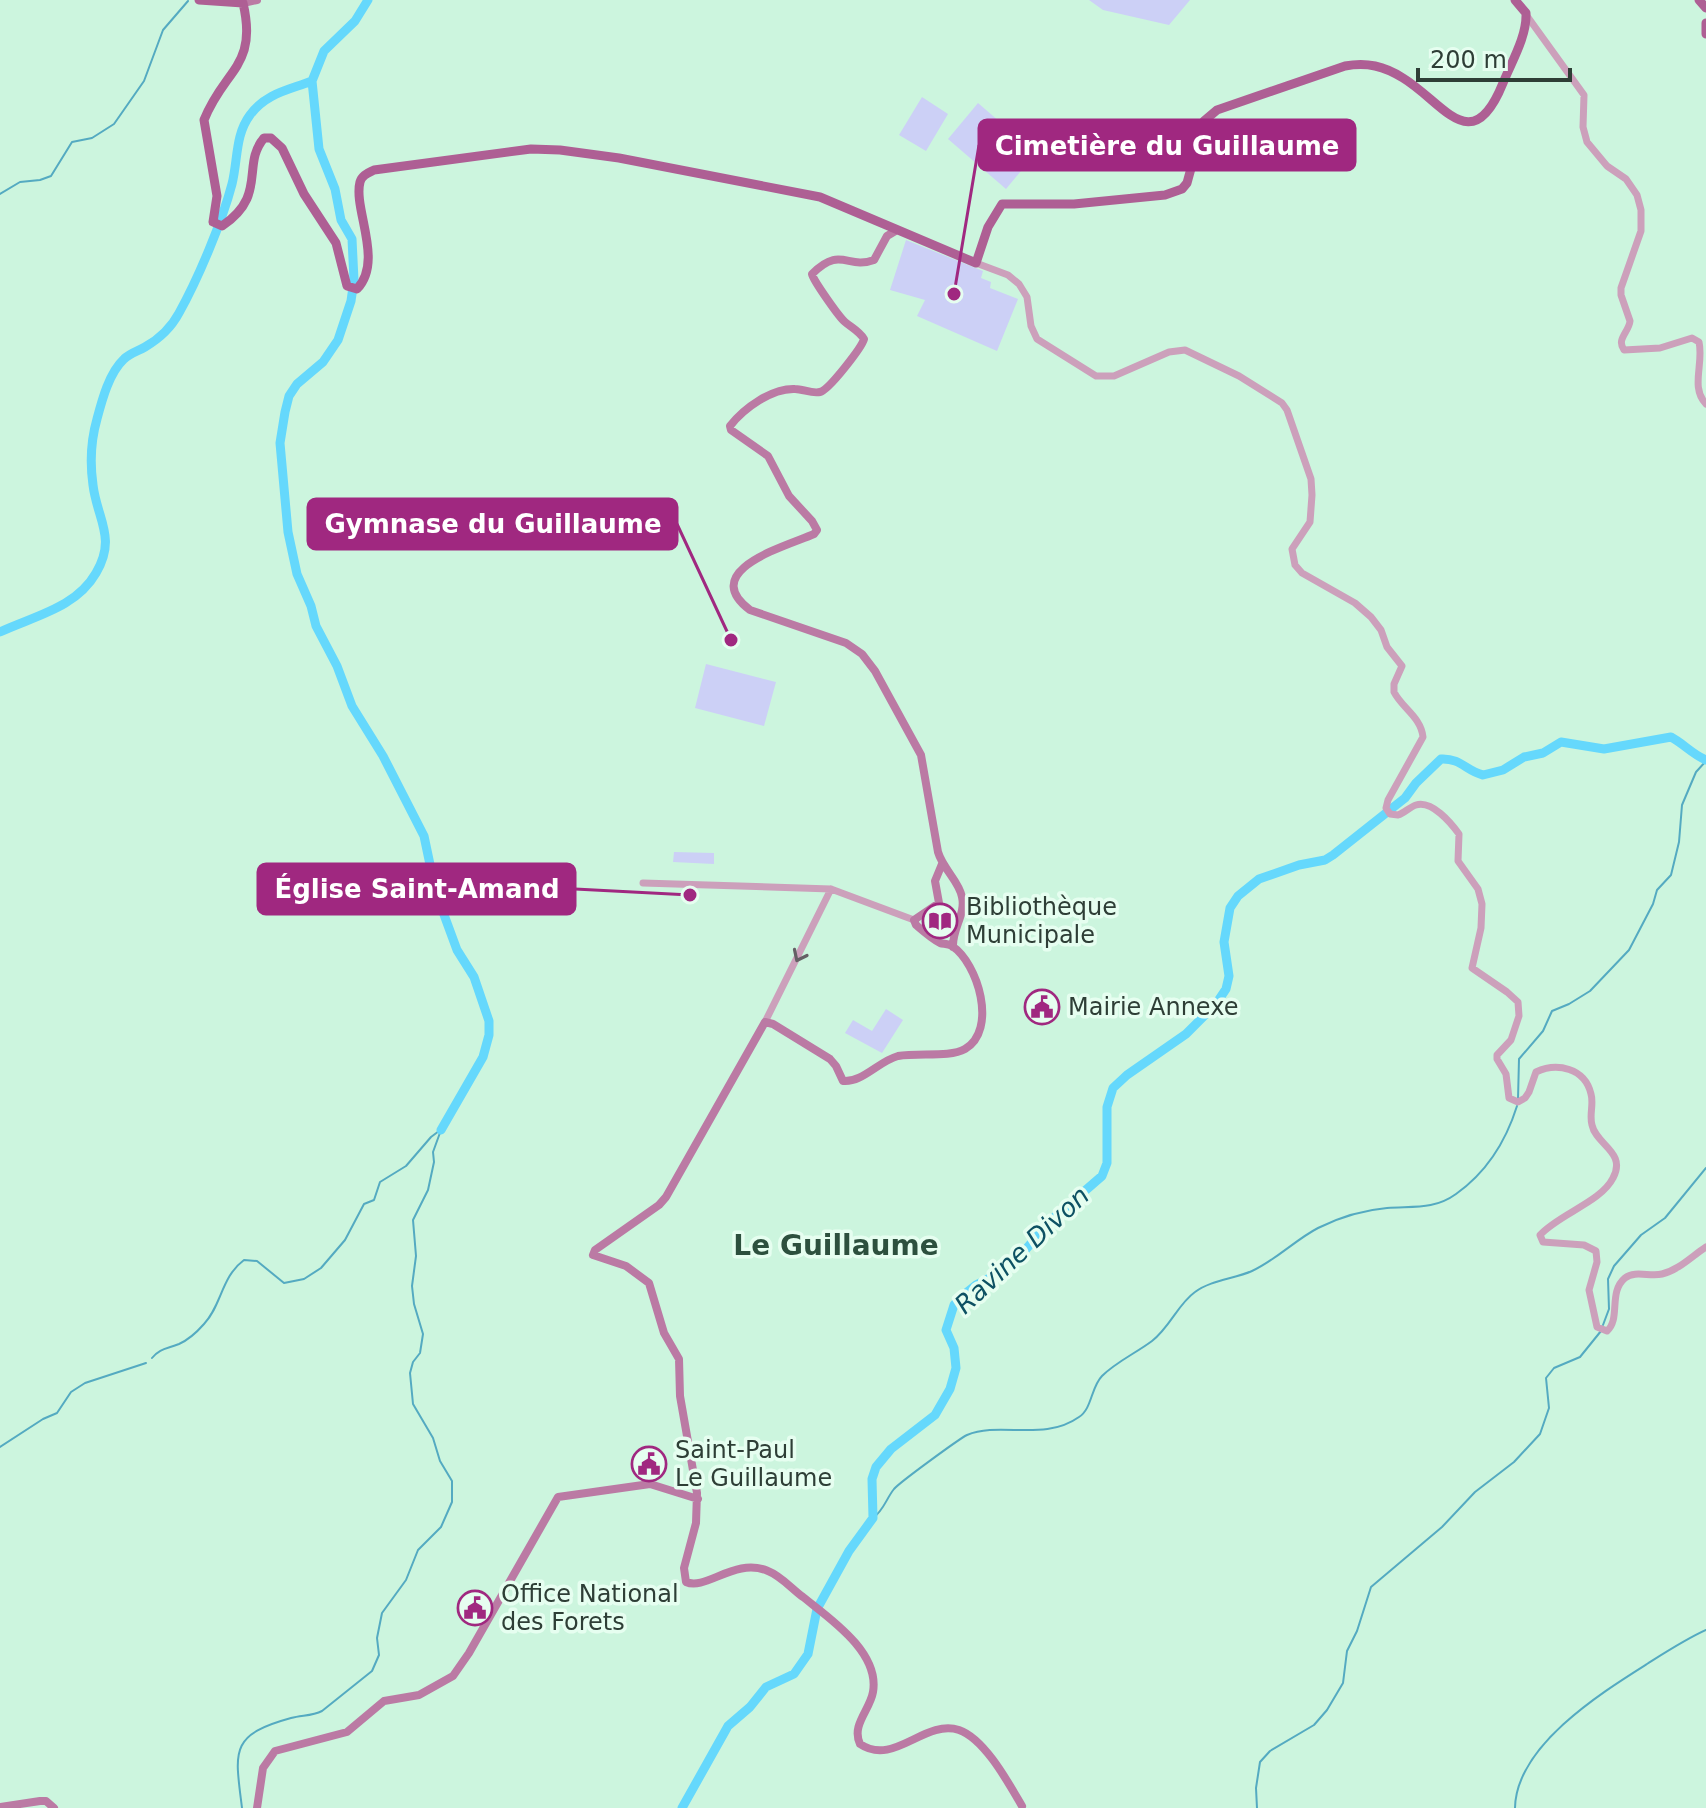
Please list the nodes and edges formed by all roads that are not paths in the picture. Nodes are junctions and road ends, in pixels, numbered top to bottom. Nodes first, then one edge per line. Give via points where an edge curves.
1 (199, 0) edge
2 (257, 0) edge
3 (1515, 0) edge
4 (1699, 0) edge
5 (243, 3) junction
6 (1706, 8) edge
7 (1527, 16) junction
8 (1706, 23) edge
9 (1706, 34) edge
10 (892, 236) junction
11 (976, 263) junction
12 (1706, 404) edge
13 (942, 864) junction
14 (643, 883) dead end
15 (831, 889) junction
16 (914, 920) junction
17 (953, 947) junction
18 (765, 1022) junction
19 (1706, 1247) edge
20 (698, 1499) junction
21 (0, 1807) edge
22 (1018, 1807) edge
23 (54, 1808) edge
24 (257, 1808) edge

1 - 5 main road
2 - 5 main road
3 - 7 main road
4 - 6 main road
5 - 10 main road via 248,43 204,120 217,196 212,220 222,226 237,213 249,196 259,145 271,138 282,148 336,243 347,286 361,285 366,265 362,177 374,170 531,149 619,158 820,197 884,224
7 - 11 main road via 1498,95 1483,117 1452,118 1385,68 1345,66 1209,115 1187,183 1179,191 1074,204 1002,204
7 - 12 street via 1584,95 1587,142 1637,195 1641,231 1621,288 1630,321 1621,346 1632,351 1692,338 1699,342 1698,392
8 - 9 main road
10 - 11 main road via 909,236
10 - 13 main road via 870,261 837,258 812,274 842,319 864,339 830,385 820,392 782,389 730,426 768,456 789,496 817,530 752,560 737,575 735,593 750,610 846,643 875,671 921,755
11 - 19 street via 1024,288 1037,339 1096,376 1114,376 1185,350 1263,389 1285,407 1312,495 1310,522 1294,544 1293,560 1302,573 1371,617 1402,666 1394,692 1412,712 1423,737 1386,808 1398,815 1415,805 1431,807 1459,834 1458,861 1478,889 1483,911 1472,968 1515,998 1519,1007 1511,1040 1497,1055 1509,1098 1525,1098 1543,1068 1571,1069 1590,1089 1593,1129 1616,1160 1609,1185 1554,1221 1540,1239 1596,1251 1589,1290 1597,1327 1607,1331 1625,1277 1671,1271
13 - 16 main road via 935,881 939,903
13 - 17 main road via 962,896
14 - 15 street
15 - 16 street
15 -> 18 street
16 - 17 main road via 938,942
17 - 18 main road via 971,967 983,1014 972,1043 956,1052 895,1057 856,1080 843,1081 830,1059
18 - 20 main road via 666,1197 593,1255 626,1266 651,1286 664,1333 679,1359
20 - 22 main road via 686,1582 694,1584 736,1568 770,1572 858,1644 873,1679 857,1729 860,1744 885,1751 935,1731 959,1730 994,1760
20 - 24 main road via 650,1484 558,1497 453,1676 419,1695 384,1701 347,1732 275,1751 263,1768
21 - 23 main road via 46,1801

